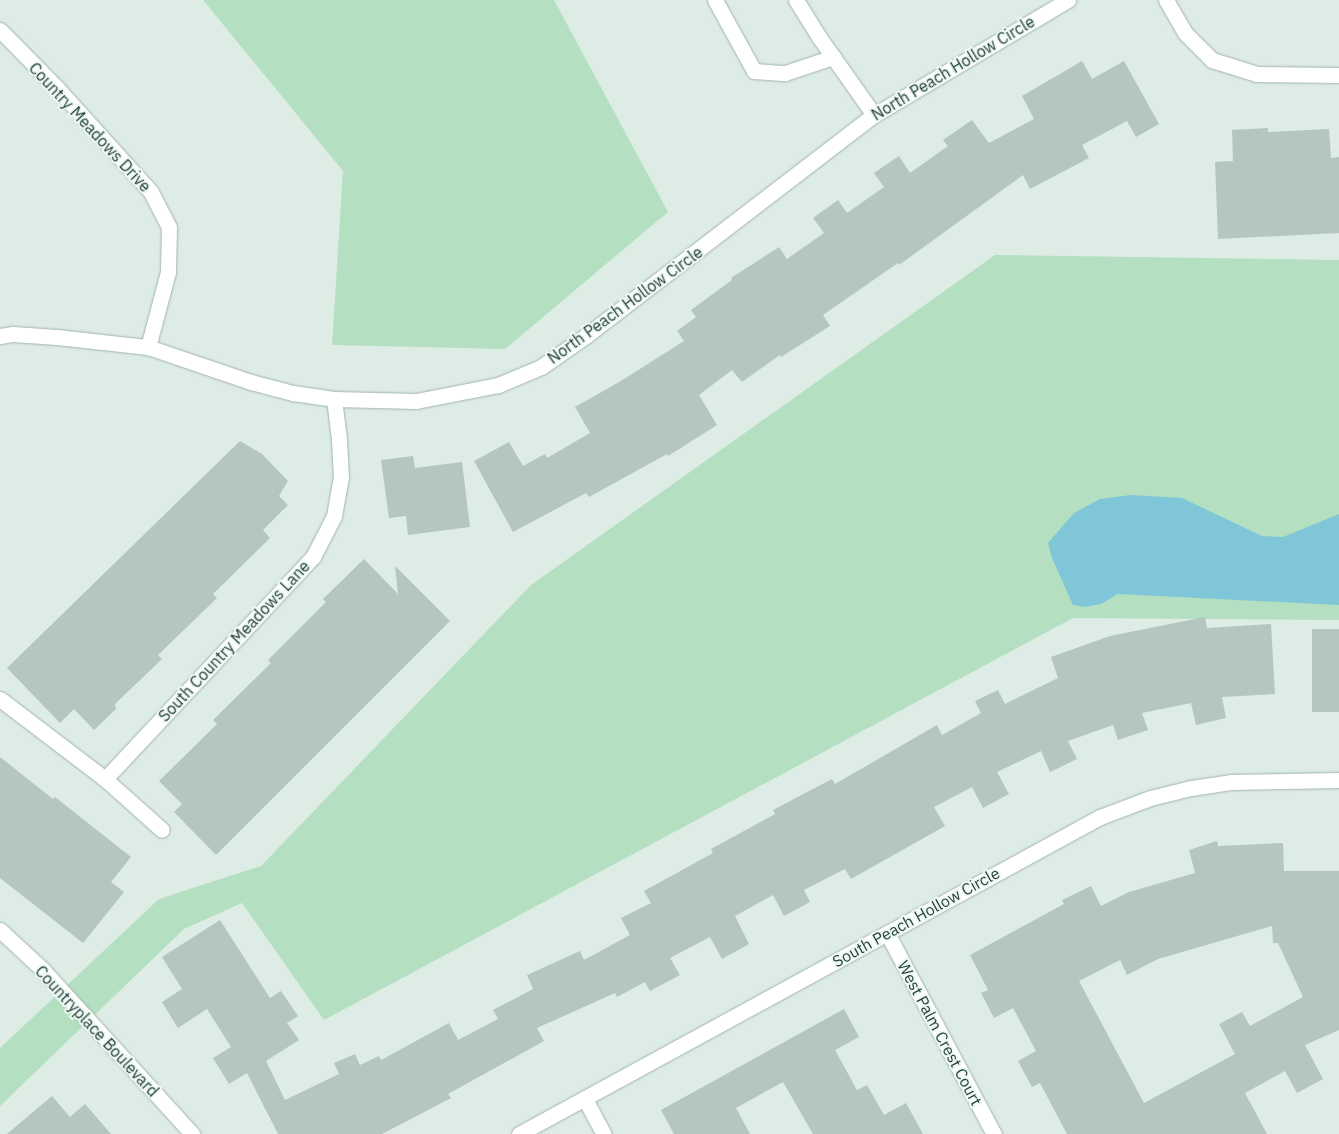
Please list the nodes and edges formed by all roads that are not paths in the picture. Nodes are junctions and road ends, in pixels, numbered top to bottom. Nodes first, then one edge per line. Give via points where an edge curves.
1 (715, 0) edge
2 (796, 0) edge
3 (1068, 0) edge
4 (1166, 0) edge
5 (0, 30) edge
6 (832, 57) junction
7 (1339, 75) edge
8 (874, 115) junction
9 (0, 336) edge
10 (148, 347) junction
11 (334, 399) junction
12 (0, 699) edge
13 (105, 779) junction
14 (1339, 780) edge
15 (162, 830) dead end
16 (0, 930) edge
17 (887, 932) junction
18 (585, 1099) junction
19 (192, 1134) edge
20 (519, 1134) edge
21 (604, 1134) edge
22 (994, 1134) edge

1 - 6 street via 754,71 785,73
2 - 6 street
3 - 8 street, North Peach Hollow Circle
4 - 7 street via 1186,34 1212,60 1257,74
5 - 10 street, Country Meadows Drive via 151,192 169,227 168,272
6 - 8 street
8 - 11 street, North Peach Hollow Circle via 541,367 498,385 416,402
9 - 10 street, North Peach Hollow Circle via 57,337
10 - 11 street, North Peach Hollow Circle via 250,382
11 - 13 street, South Country Meadows Lane via 341,478 334,516 313,557
12 - 13 street
13 - 15 street
14 - 17 street, South Peach Hollow Circle via 1231,782 1150,798 1100,817
16 - 19 street, Countryplace Boulevard via 43,970
17 - 18 street, South Peach Hollow Circle
17 - 22 street, West Palm Crest Court
18 - 20 street, South Peach Hollow Circle
18 - 21 street

